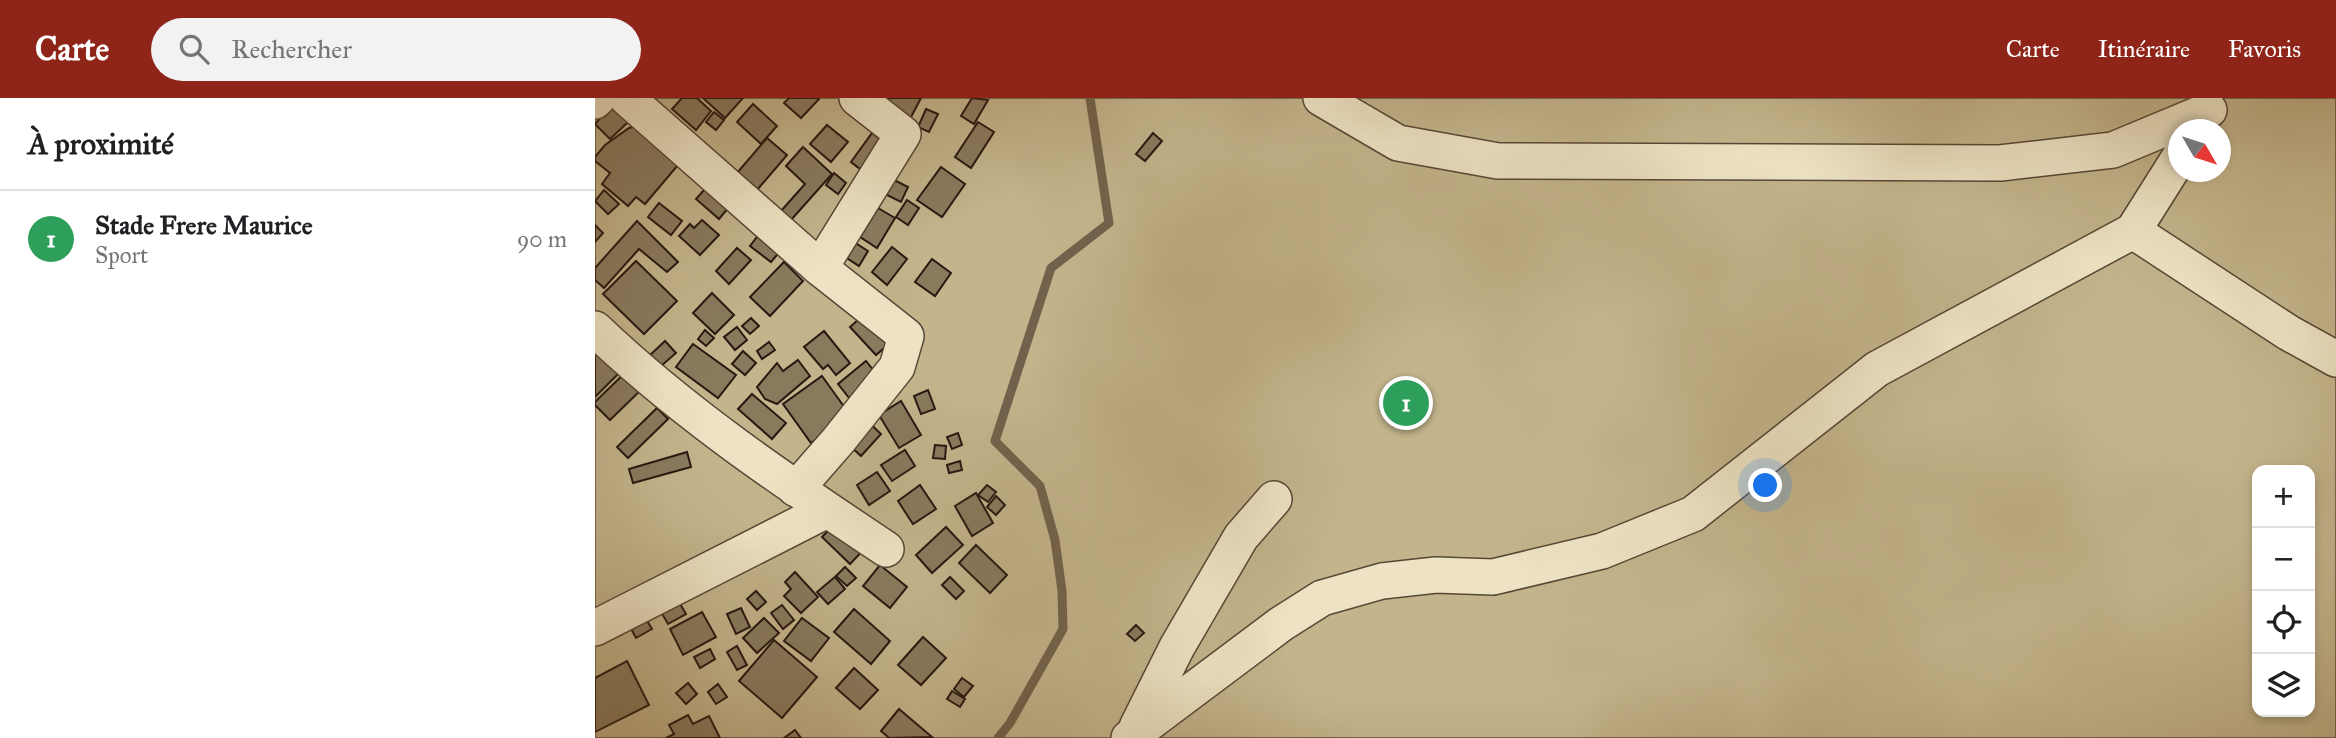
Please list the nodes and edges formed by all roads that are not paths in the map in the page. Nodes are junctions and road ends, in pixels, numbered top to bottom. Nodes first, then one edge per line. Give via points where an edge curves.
1 (627, 98) edge
2 (857, 98) edge
3 (1321, 98) edge
4 (2212, 112) edge
5 (2168, 175) edge
6 (2133, 231) junction
7 (820, 268) junction
8 (595, 329) edge
9 (2336, 359) edge
10 (796, 489) junction
11 (1274, 499) dead end
12 (827, 510) junction
13 (886, 549) dead end
14 (595, 628) edge
15 (1131, 737) edge

1 - 7 street
2 - 7 street via 903,134
3 - 4 street via 1398,143 1498,161 2000,163 2113,150
5 - 6 street
6 - 9 street
6 - 15 street via 1877,369 1693,514 1602,551 1493,577 1436,575 1382,581 1322,598
7 - 10 street via 906,335 897,367
8 - 10 street via 719,435
10 - 12 street
11 - 15 street via 1241,537
12 - 13 street
12 - 14 street

